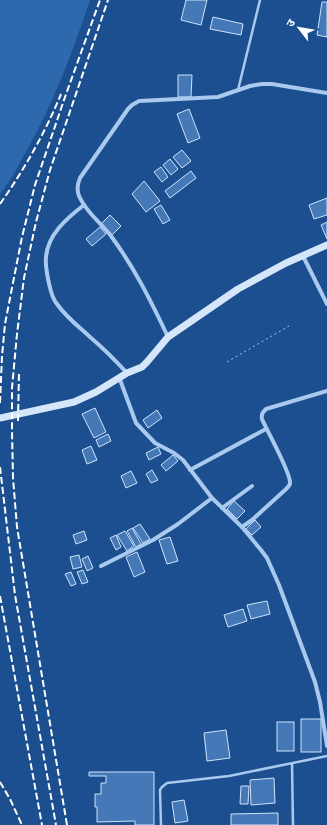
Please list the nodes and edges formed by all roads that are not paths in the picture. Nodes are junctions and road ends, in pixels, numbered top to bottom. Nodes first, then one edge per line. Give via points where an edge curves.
1 (260, 0) edge
2 (238, 90) junction
3 (327, 93) edge
4 (84, 205) junction
5 (327, 245) edge
6 (302, 256) junction
7 (327, 304) edge
8 (168, 337) junction
9 (127, 373) junction
10 (119, 377) junction
11 (327, 392) edge
12 (0, 418) edge
13 (266, 429) junction
14 (190, 470) junction
15 (252, 486) dead end
16 (212, 498) junction
17 (222, 508) junction
18 (242, 526) junction
19 (101, 566) dead end
20 (327, 746) edge
21 (327, 756) edge
22 (292, 764) junction
23 (161, 825) edge
24 (293, 825) edge

1 - 2 lane
2 - 3 street via 272,84
2 - 4 street via 218,97 139,101 132,105 77,184 79,198
4 - 8 street via 128,260
4 - 9 street via 63,222 48,246 46,267 51,291 57,304 75,324
5 - 6 street
6 - 7 street
6 - 8 street via 238,289
8 - 9 street via 142,367
9 - 10 street
10 - 12 street via 74,402
10 - 14 street via 136,423 155,443 179,456
11 - 13 street via 266,409 261,416
13 - 14 street
13 - 18 street via 290,478 290,486
14 - 16 street
15 - 17 street
16 - 17 street
16 - 19 street via 153,540
17 - 18 street
18 - 20 street via 267,558 279,585 316,682
21 - 22 lane
22 - 23 lane via 229,776 164,784 160,790
22 - 24 lane

